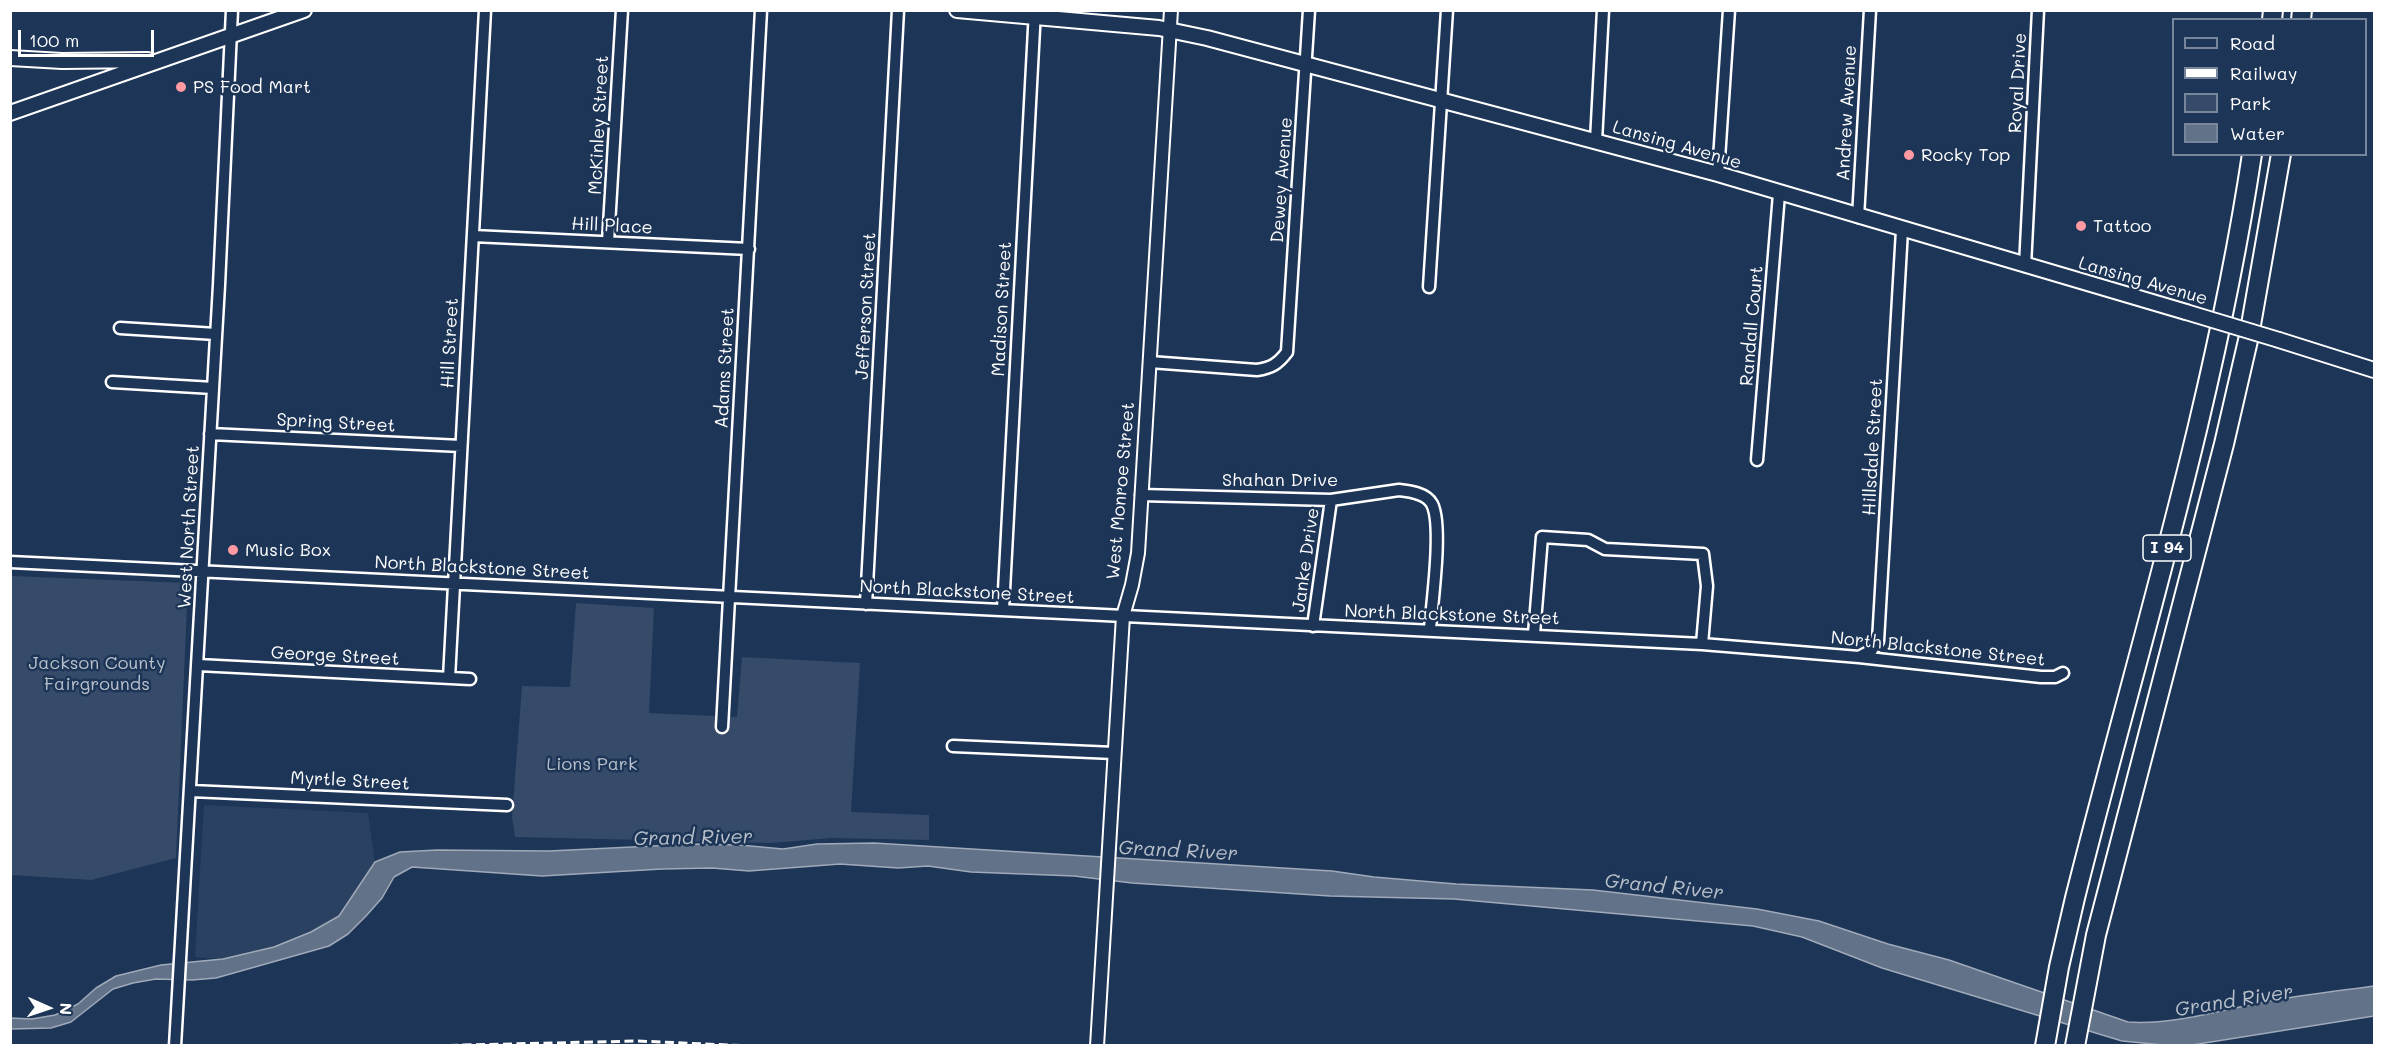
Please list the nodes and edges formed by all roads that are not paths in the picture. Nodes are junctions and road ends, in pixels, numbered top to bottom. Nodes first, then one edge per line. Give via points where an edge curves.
1 (232, 10) edge
2 (304, 10) edge
3 (485, 10) edge
4 (622, 10) edge
5 (761, 10) edge
6 (898, 10) edge
7 (957, 10) edge
8 (1171, 10) edge
9 (1309, 10) edge
10 (1447, 10) edge
11 (1603, 10) edge
12 (1729, 10) edge
13 (1870, 10) edge
14 (2038, 10) edge
15 (1035, 14) edge
16 (1170, 32) junction
17 (230, 36) junction
18 (10, 58) edge
19 (160, 59) junction
20 (1306, 64) junction
21 (1442, 102) junction
22 (10, 112) edge
23 (1596, 141) junction
24 (2252, 156) edge
25 (2281, 156) edge
26 (1718, 174) junction
27 (1779, 194) junction
28 (1858, 217) junction
29 (1902, 230) junction
30 (473, 236) junction
31 (608, 242) junction
32 (749, 249) junction
33 (2025, 266) junction
34 (1429, 287) dead end
35 (120, 328) dead end
36 (216, 334) junction
37 (1150, 363) junction
38 (2374, 370) edge
39 (112, 382) dead end
40 (213, 388) junction
41 (210, 434) junction
42 (461, 446) junction
43 (1758, 460) dead end
44 (1141, 495) junction
45 (1331, 500) junction
46 (10, 562) edge
47 (203, 571) junction
48 (454, 582) junction
49 (729, 596) junction
50 (866, 604) junction
51 (1003, 609) junction
52 (1123, 616) junction
53 (1313, 626) junction
54 (1430, 629) junction
55 (1534, 634) junction
56 (1702, 644) junction
57 (1859, 657) junction
58 (198, 665) junction
59 (2063, 672) dead end
60 (449, 678) junction
61 (470, 679) dead end
62 (722, 727) dead end
63 (953, 746) dead end
64 (1114, 753) junction
65 (191, 791) junction
66 (507, 805) dead end
67 (175, 1046) edge
68 (1097, 1046) edge
69 (2045, 1046) edge
70 (2075, 1046) edge

1 - 17 street, West North Street
2 - 17 main road
3 - 30 street, Hill Street
4 - 31 street, McKinley Street
5 - 32 street, Adams Street
6 - 50 street, Jefferson Street
7 - 15 main road, Lansing Avenue
8 - 16 street, West Monroe Street
9 - 20 street, Dewey Avenue
10 - 21 street
11 - 23 street
12 - 26 street
13 - 28 street, Andrew Avenue
14 - 33 street, Royal Drive
15 - 16 main road, Lansing Avenue
15 - 51 street, Madison Street
16 - 20 main road, Lansing Avenue
16 - 37 street, West Monroe Street
17 - 19 main road
17 - 36 street, West North Street
18 - 19 main road
19 - 22 main road
20 - 21 main road, Lansing Avenue
20 - 37 street, Dewey Avenue via 1287,352 1278,363 1257,370
21 - 23 main road, Lansing Avenue
21 - 34 street
23 - 26 main road, Lansing Avenue
24 - 69 highway, I 94 via 2231,281 2202,411 2066,937
25 - 70 highway, I 94 via 2258,292 2224,444 2096,935
26 - 27 main road, Lansing Avenue
27 - 28 main road, Lansing Avenue
27 - 43 street, Randall Court
28 - 29 main road, Lansing Avenue
29 - 33 main road, Lansing Avenue
29 - 57 street, Hillsdale Street via 1878,641 1872,650
30 - 31 street, Hill Place
30 - 42 street, Hill Street
31 - 32 street, Hill Place
32 - 49 street, Adams Street
33 - 38 main road, Lansing Avenue, bridge
35 - 36 street
36 - 40 street, West North Street
37 - 44 street, West Monroe Street
39 - 40 street
40 - 41 street, West North Street
41 - 42 street, Spring Street
41 - 47 street, West North Street
42 - 48 street, Hill Street
44 - 45 street, Shahan Drive
44 - 52 street, West Monroe Street via 1138,553
45 - 53 street, Janke Drive
45 - 54 street, Shahan Drive via 1399,490 1417,494 1432,504 1437,530
46 - 47 street, North Blackstone Street
47 - 48 street, North Blackstone Street
47 - 58 street, West North Street
48 - 49 street, North Blackstone Street
48 - 60 street, Hill Street
49 - 50 street, North Blackstone Street
49 - 62 street, Adams Street
50 - 51 street, North Blackstone Street
51 - 52 street, North Blackstone Street
52 - 53 street, North Blackstone Street
52 - 64 street, West Monroe Street
53 - 54 street, North Blackstone Street
54 - 55 street, North Blackstone Street
55 - 56 street, North Blackstone Street
55 - 56 street via 1542,537 1588,540 1605,549 1703,554 1707,586
56 - 57 street, North Blackstone Street
57 - 59 street, North Blackstone Street via 2041,677 2055,677
58 - 60 street, George Street
58 - 65 street, West North Street
60 - 61 street, George Street
63 - 64 street
64 - 68 street, West Monroe Street
65 - 66 street, Myrtle Street
65 - 67 street, West North Street

